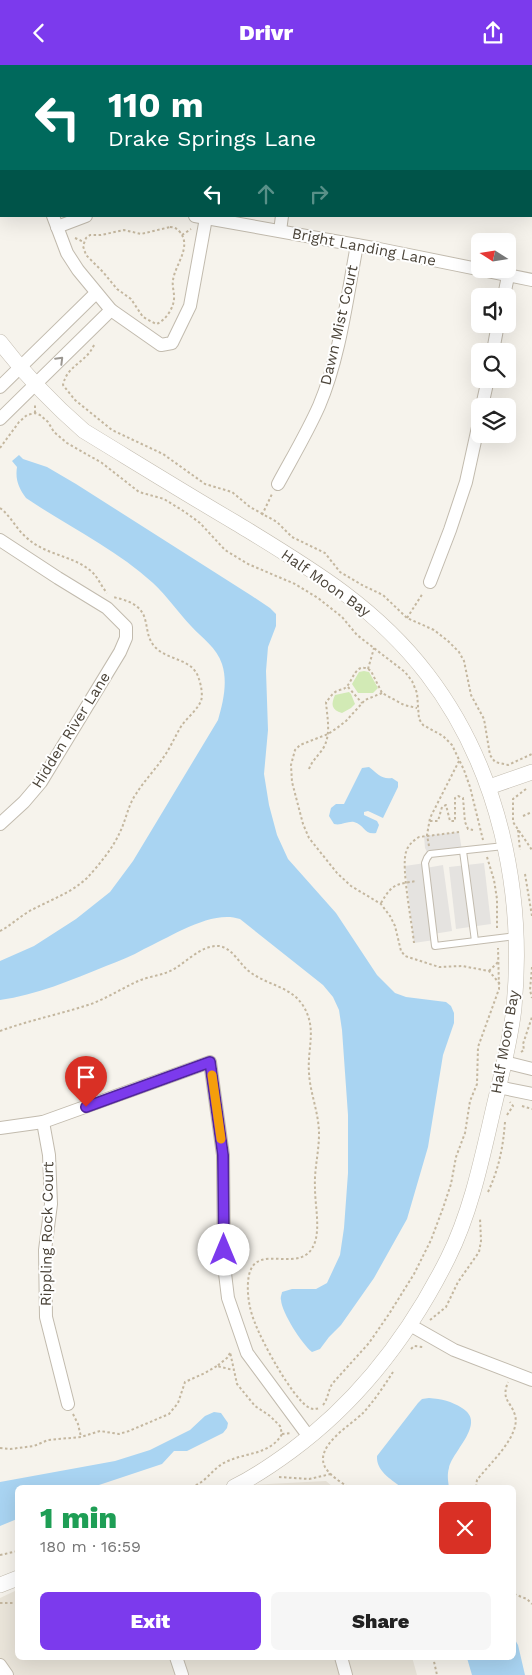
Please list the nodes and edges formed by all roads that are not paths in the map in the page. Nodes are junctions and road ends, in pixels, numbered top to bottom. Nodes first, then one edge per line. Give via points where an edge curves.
1 (81, 217) edge
2 (201, 217) edge
3 (282, 217) edge
4 (55, 222) edge
5 (280, 231) junction
6 (357, 245) junction
7 (471, 268) edge
8 (516, 277) edge
9 (532, 280) edge
10 (96, 293) junction
11 (110, 310) junction
12 (0, 342) edge
13 (20, 368) junction
14 (36, 384) junction
15 (0, 387) edge
16 (0, 419) edge
17 (475, 443) edge
18 (278, 484) road end
19 (0, 540) edge
20 (430, 582) road end
21 (531, 779) edge
22 (489, 787) junction
23 (0, 824) edge
24 (505, 846) junction
25 (463, 851) junction
26 (517, 936) junction
27 (475, 941) junction
28 (504, 1062) junction
29 (532, 1069) edge
30 (498, 1087) junction
31 (532, 1094) edge
32 (43, 1122) junction
33 (0, 1127) edge
34 (410, 1325) junction
35 (532, 1379) edge
36 (68, 1404) road end
37 (309, 1437) junction
38 (238, 1485) edge
39 (15, 1579) edge
40 (0, 1585) edge
41 (177, 1660) edge
42 (342, 1660) edge
43 (0, 1665) edge
44 (7, 1675) edge
45 (182, 1675) edge
46 (346, 1675) edge

1 - 4 street
2 - 5 street, Bright Landing Lane
2 - 11 street via 190,306 172,343 161,345
3 - 5 street
4 - 10 street via 67,253
5 - 6 street, Bright Landing Lane
6 - 7 street, Bright Landing Lane
6 - 18 street, Dawn Mist Court via 343,323 320,404
8 - 9 street, Bright Landing Lane
10 - 11 street
10 - 13 street
14 -> 11 street
12 - 13 street, Half Moon Bay
13 - 14 street, Half Moon Bay
13 - 15 street
14 - 16 street
14 - 22 street, Half Moon Bay via 84,431 314,571 379,621 426,673 448,704
17 - 20 street via 466,482
19 - 23 street, Hidden River Lane via 107,608 126,627 126,638 120,652 41,782
21 - 22 street
22 - 24 street, Half Moon Bay
24 - 25 lane
24 - 26 street, Half Moon Bay
25 - 27 lane
25 - 27 lane via 430,854 425,863 434,946
26 - 27 lane
26 - 28 street, Half Moon Bay via 513,1012
28 - 29 street
28 - 30 street, Half Moon Bay
30 - 31 street
30 - 34 street, Half Moon Bay via 475,1186 462,1223 449,1256
32 - 33 street
32 - 36 street, Rippling Rock Court via 49,1155 51,1204 45,1250 46,1317
32 - 37 street via 210,1062 223,1155 224,1265 228,1298 247,1353
34 - 35 street via 454,1350
34 - 37 street, Half Moon Bay via 380,1366 340,1411
37 - 38 street, Half Moon Bay via 255,1477
39 - 40 street
41 - 45 street
42 - 46 street
43 - 44 street

